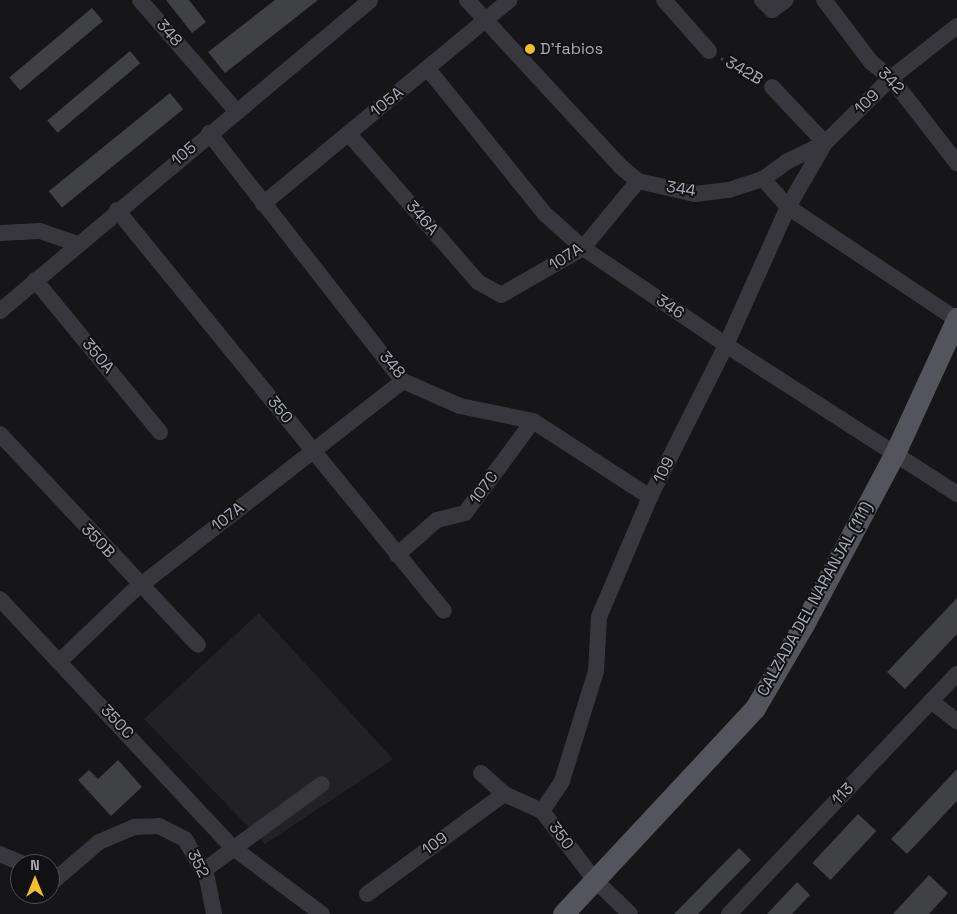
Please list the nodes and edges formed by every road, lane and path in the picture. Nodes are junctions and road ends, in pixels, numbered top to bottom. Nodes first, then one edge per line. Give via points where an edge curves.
1 (140, 0) edge
2 (370, 0) edge
3 (467, 0) edge
4 (510, 0) edge
5 (664, 0) edge
6 (786, 0) edge
7 (824, 0) edge
8 (767, 5) edge
9 (485, 20) junction
10 (957, 26) edge
11 (709, 51) joint
12 (428, 69) junction
13 (891, 78) junction
14 (772, 87) joint
15 (236, 111) junction
16 (209, 133) junction
17 (349, 134) junction
18 (825, 142) junction
19 (957, 162) edge
20 (763, 179) junction
21 (638, 181) junction
22 (263, 204) junction
23 (788, 207) junction
24 (117, 210) junction
25 (0, 233) edge
26 (77, 244) junction
27 (583, 248) junction
28 (35, 280) junction
29 (501, 296) joint
30 (0, 311) edge
31 (957, 318) edge
32 (726, 345) junction
33 (403, 381) junction
34 (533, 421) junction
35 (160, 432) dead end
36 (0, 434) edge
37 (314, 451) junction
38 (894, 455) junction
39 (957, 494) edge
40 (650, 497) junction
41 (397, 556) junction
42 (141, 585) junction
43 (0, 599) edge
44 (444, 611) dead end
45 (198, 645) dead end
46 (60, 662) junction
47 (957, 674) edge
48 (931, 701) junction
49 (957, 721) edge
50 (481, 773) dead end
51 (322, 784) dead end
52 (504, 794) junction
53 (542, 812) junction
54 (232, 848) junction
55 (202, 871) junction
56 (60, 872) edge
57 (594, 879) junction
58 (367, 894) dead end
59 (214, 914) edge
60 (322, 914) edge
61 (563, 914) edge
62 (630, 914) edge
63 (729, 914) edge

1 - 15 street, 348
2 - 15 street, 105
3 - 9 street, 344
4 - 9 street, 105A
5 - 11 street, 342B
6 - 8 street
7 - 13 street, 342 via 871,62
9 - 12 street, 105A
9 - 21 street, 344 via 620,166
10 - 13 street, 109
11 - 14 path, 342B
12 - 17 street, 105A
12 - 27 street, 346 via 545,214
13 - 18 street, 109
13 - 19 street, 342
14 - 18 street, 342B
15 - 16 street, 105
16 - 22 street, 348
16 - 24 street, 105
17 - 22 street, 105A
17 - 29 street, 346A via 478,282
18 - 20 street, 109 via 786,162
18 - 23 street, 109
20 - 21 street, 344 via 729,190 695,194
20 - 23 street
21 - 27 street, 107A
22 - 33 street, 348
23 - 31 street
23 - 32 street, 109
24 - 26 street, 105
24 - 37 street, 350
25 - 26 street via 40,231
26 - 28 street, 105
27 - 29 street, 107A
27 - 32 street, 346
28 - 30 street, 105
28 - 35 street, 350A
31 - 38 main road, CALZADA DEL NARANJAL (111)
32 - 38 street, 346
32 - 40 street, 109
33 - 34 street, 348 via 460,406
33 - 37 street, 107A
34 - 40 street, 348
34 - 41 street, 107C via 465,514 437,520
36 - 42 street, 350B
37 - 41 street, 350
37 - 42 street, 107A
38 - 39 street, 346
38 - 57 main road, CALZADA DEL NARANJAL (111) via 803,626 755,708
40 - 53 street, 109 via 599,617 596,671 562,781
41 - 44 street, 350
42 - 45 street, 350B
42 - 46 street, 107A
43 - 46 street, 350C
46 - 54 street, 350C
47 - 48 street, 113
48 - 49 street
48 - 63 street, 113
50 - 52 street, 350
51 - 54 street
52 - 53 street, 350
52 - 58 street, 109
53 - 57 street, 350
54 - 55 street
54 - 60 street, 350C
55 - 56 street, 352 via 185,838 159,826 134,827 99,842
55 - 59 street, 352
57 - 61 main road, CALZADA DEL NARANJAL (111)
57 - 62 street, 350

